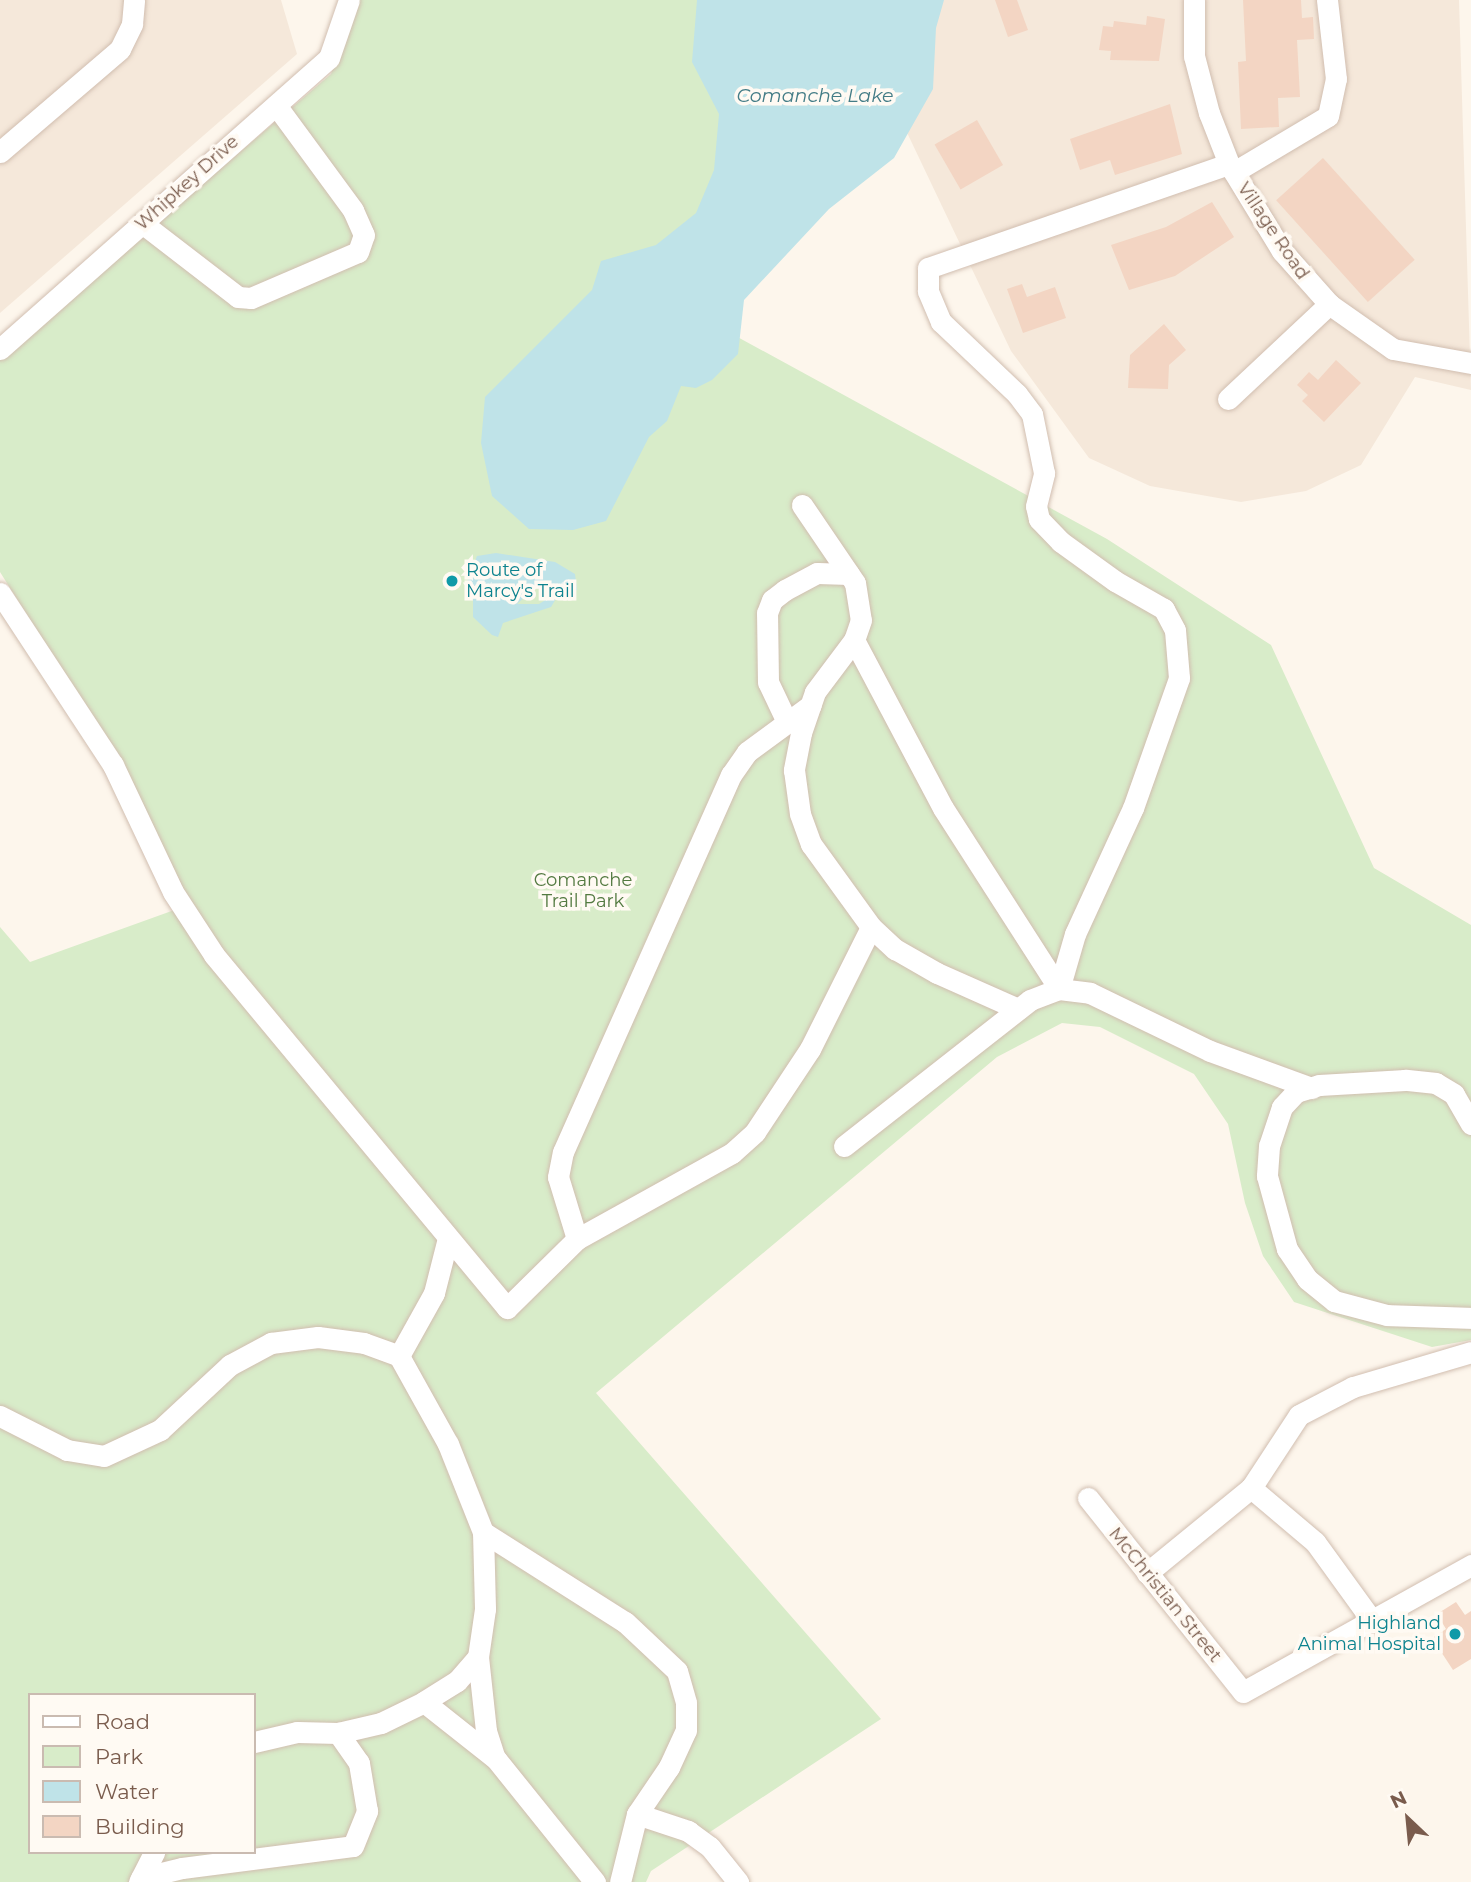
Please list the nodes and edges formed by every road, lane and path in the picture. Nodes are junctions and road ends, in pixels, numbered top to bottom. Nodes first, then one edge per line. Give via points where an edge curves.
1 (134, 0) edge
2 (349, 0) edge
3 (1194, 0) edge
4 (1327, 0) edge
5 (276, 105) junction
6 (0, 152) edge
7 (1232, 168) junction
8 (142, 223) junction
9 (1329, 304) junction
10 (0, 349) edge
11 (1471, 363) edge
12 (1228, 399) dead end
13 (802, 505) dead end
14 (849, 574) junction
15 (0, 593) edge
16 (854, 640) junction
17 (811, 705) junction
18 (787, 722) junction
19 (871, 927) junction
20 (1059, 989) junction
21 (1018, 1009) junction
22 (1311, 1087) junction
23 (1471, 1124) edge
24 (845, 1146) dead end
25 (577, 1239) junction
26 (447, 1242) junction
27 (1471, 1318) edge
28 (1471, 1352) edge
29 (399, 1356) junction
30 (0, 1416) edge
31 (1251, 1488) junction
32 (1088, 1498) dead end
33 (483, 1532) junction
34 (1471, 1565) edge
35 (1147, 1573) junction
36 (1373, 1622) junction
37 (478, 1657) junction
38 (424, 1702) junction
39 (338, 1733) junction
40 (256, 1741) edge
41 (496, 1759) junction
42 (637, 1814) junction
43 (152, 1854) edge
44 (140, 1880) edge
45 (595, 1882) edge
46 (620, 1882) edge
47 (738, 1882) edge

1 - 6 street via 132,23 120,49
2 - 5 street, Whipkey Drive via 329,58
3 - 7 street, Village Road via 1194,56 1209,113
4 - 7 street via 1336,79 1328,116
5 - 8 street, Whipkey Drive
5 - 8 street via 353,210 364,235 358,252 251,298 238,297
7 - 9 street, Village Road via 1282,251
7 - 20 street via 928,268 928,291 941,322 1032,414 1044,473 1036,506 1039,519 1061,542 1115,581 1164,609 1175,630 1179,678 1133,807 1074,934
8 - 10 street, Whipkey Drive
9 - 11 street, Village Road via 1393,349
9 - 12 street
13 - 14 street
14 - 16 street via 861,602
14 - 18 street via 817,573 779,595 767,613 768,682
15 - 26 street via 113,765 173,892 214,955
16 - 17 street via 815,692
16 - 20 street via 943,808
17 - 18 street
17 - 19 street via 794,770 800,814 811,844
18 - 25 street via 747,752 731,775 564,1152 558,1177
19 - 21 street via 895,949 937,973
19 - 25 street via 810,1049 755,1132 732,1153
20 - 21 street
20 - 22 street via 1090,993 1210,1051
21 - 24 street
22 - 23 street via 1405,1080 1436,1083 1454,1094
22 - 27 street via 1296,1092 1282,1107 1269,1146 1267,1176 1287,1249 1307,1279 1334,1301 1387,1315
25 - 26 street via 506,1308 466,1255
26 - 29 street via 434,1293
28 - 31 street via 1353,1387 1299,1415
29 - 30 street via 364,1343 317,1337 271,1343 230,1365 160,1430 104,1456 66,1450
29 - 33 street via 448,1444
31 - 35 street
31 - 36 street via 1315,1542
32 - 35 street, McChristian Street
33 - 37 street via 485,1609
33 - 42 street via 625,1622 677,1671 686,1703 686,1730 669,1767
34 - 36 street
35 - 36 street, McChristian Street via 1243,1692
37 - 38 street via 457,1681
37 - 41 street via 486,1731
38 - 39 street via 381,1723
38 - 41 street
39 - 40 street via 297,1731
39 - 44 street via 359,1763 368,1811 353,1846 182,1867
41 - 45 street
42 - 46 street
42 - 47 street via 688,1832 710,1847
43 - 44 street

